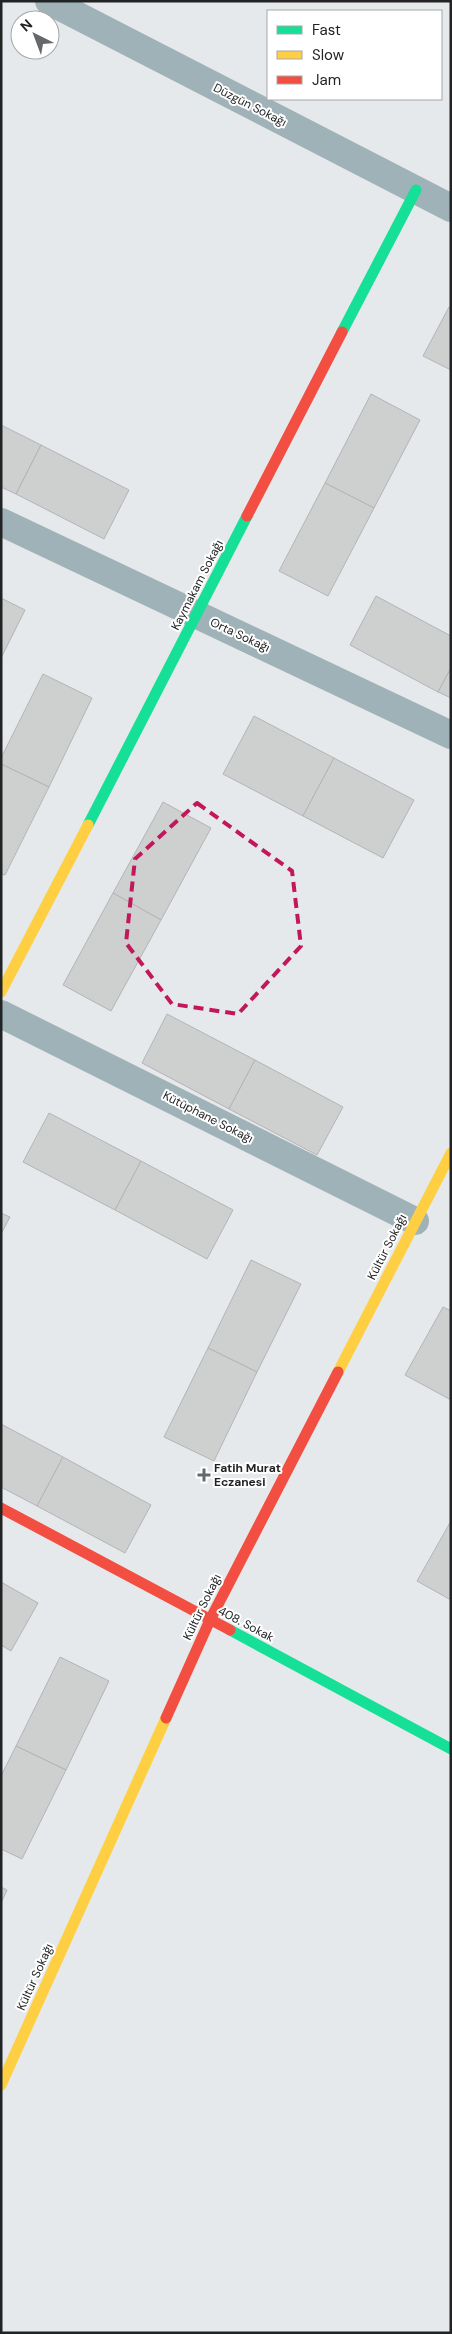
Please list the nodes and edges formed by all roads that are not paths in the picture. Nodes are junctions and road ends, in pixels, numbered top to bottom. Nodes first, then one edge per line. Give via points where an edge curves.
1 (49, 1) edge
2 (416, 190) junction
3 (451, 208) edge
4 (1, 522) edge
5 (197, 615) junction
6 (451, 735) edge
7 (1, 992) edge
8 (1, 1014) edge
9 (451, 1153) edge
10 (416, 1221) junction
11 (1, 1508) edge
12 (210, 1620) junction
13 (451, 1749) edge
14 (1, 2085) edge

1 - 2 street, Düzgün Sokağı
2 - 3 street, Düzgün Sokağı
2 - 5 street, Kaymakam Sokağı
4 - 5 street, Orta Sokağı
5 - 6 street, Orta Sokağı
5 - 7 street, Kaymakam Sokağı
8 - 10 street, Kütüphane Sokağı
9 - 10 street, Kültür Sokağı
10 - 12 street, Kültür Sokağı
11 - 12 street, 408. Sokak
12 - 13 street, 408. Sokak
12 - 14 street, Kültür Sokağı

